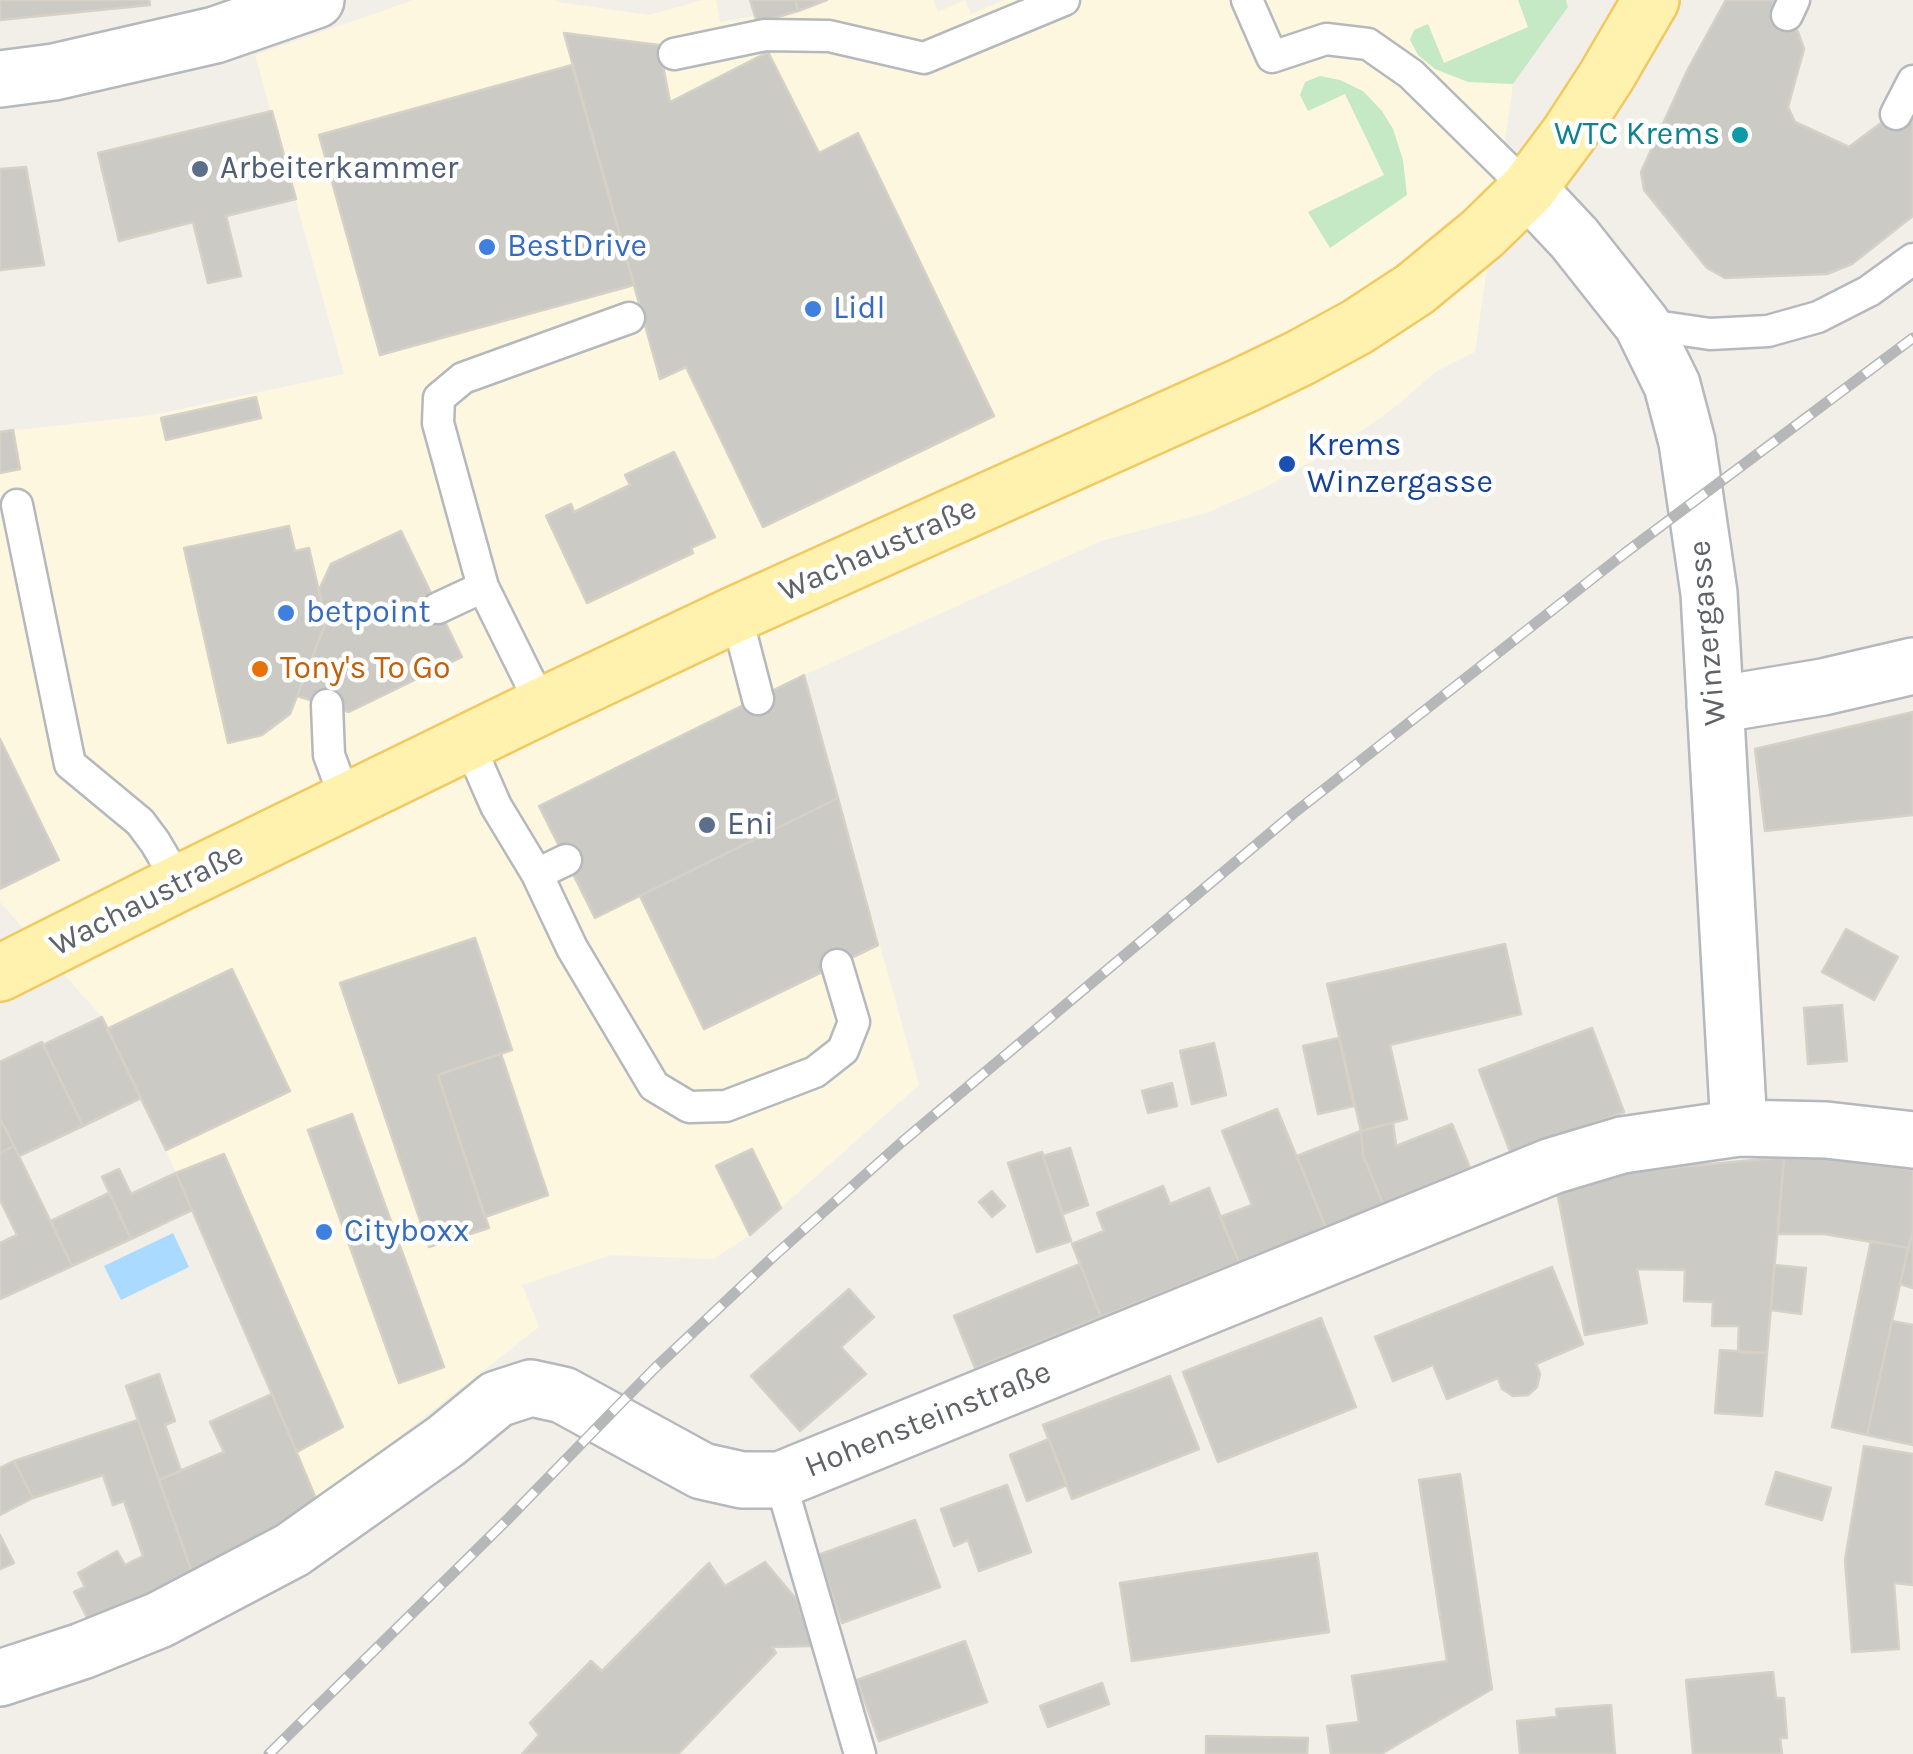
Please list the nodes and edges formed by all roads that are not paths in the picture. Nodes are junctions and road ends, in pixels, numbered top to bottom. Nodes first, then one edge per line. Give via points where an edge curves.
1 (316, 0) edge
2 (1064, 0) edge
3 (1247, 0) edge
4 (1651, 0) edge
5 (674, 54) dead end
6 (0, 79) edge
7 (1913, 81) edge
8 (1896, 114) dead end
9 (1528, 189) junction
10 (1913, 258) edge
11 (629, 318) dead end
12 (1642, 324) junction
13 (17, 505) dead end
14 (483, 587) junction
15 (438, 608) dead end
16 (736, 614) junction
17 (1913, 666) edge
18 (758, 698) dead end
19 (327, 705) dead end
20 (1715, 705) junction
21 (542, 706) junction
22 (468, 742) junction
23 (346, 801) junction
24 (566, 860) dead end
25 (537, 874) junction
26 (179, 883) junction
27 (836, 965) dead end
28 (0, 974) edge
29 (1739, 1128) junction
30 (1913, 1140) edge
31 (780, 1480) junction
32 (0, 1678) edge
33 (860, 1754) edge

1 - 6 street via 188,42
2 - 5 lane via 924,58 828,36 765,35
3 - 9 lane via 1272,56 1326,39 1368,44 1410,74
4 - 9 main road, Wachaustraße
7 - 8 lane
9 - 12 street, Winzergasse
9 - 16 main road, Wachaustraße via 1415,289 1300,358
10 - 12 lane via 1869,291 1768,331 1710,334
11 - 14 lane via 463,378 439,398 438,423
12 - 20 street, Winzergasse via 1672,385 1687,442 1709,593
13 - 26 lane via 70,764 140,822
14 - 15 lane
14 - 21 lane
16 - 18 lane
16 - 21 main road, Wachaustraße
17 - 20 street
19 - 23 lane via 328,755
20 - 29 street, Winzergasse
21 - 22 main road, Wachaustraße
22 - 23 main road, Wachaustraße
22 - 25 lane
23 - 26 main road, Wachaustraße
24 - 25 lane
25 - 27 lane via 572,948 654,1086 690,1108 726,1106 815,1072 843,1050 854,1022
26 - 28 main road, Wachaustraße
29 - 30 street, Hohensteinstraße
29 - 31 street, Hohensteinstraße via 1622,1145 1552,1166
31 - 32 street, Hohensteinstraße via 702,1471 563,1395 530,1388 497,1399 292,1550 159,1620
31 - 33 lane

